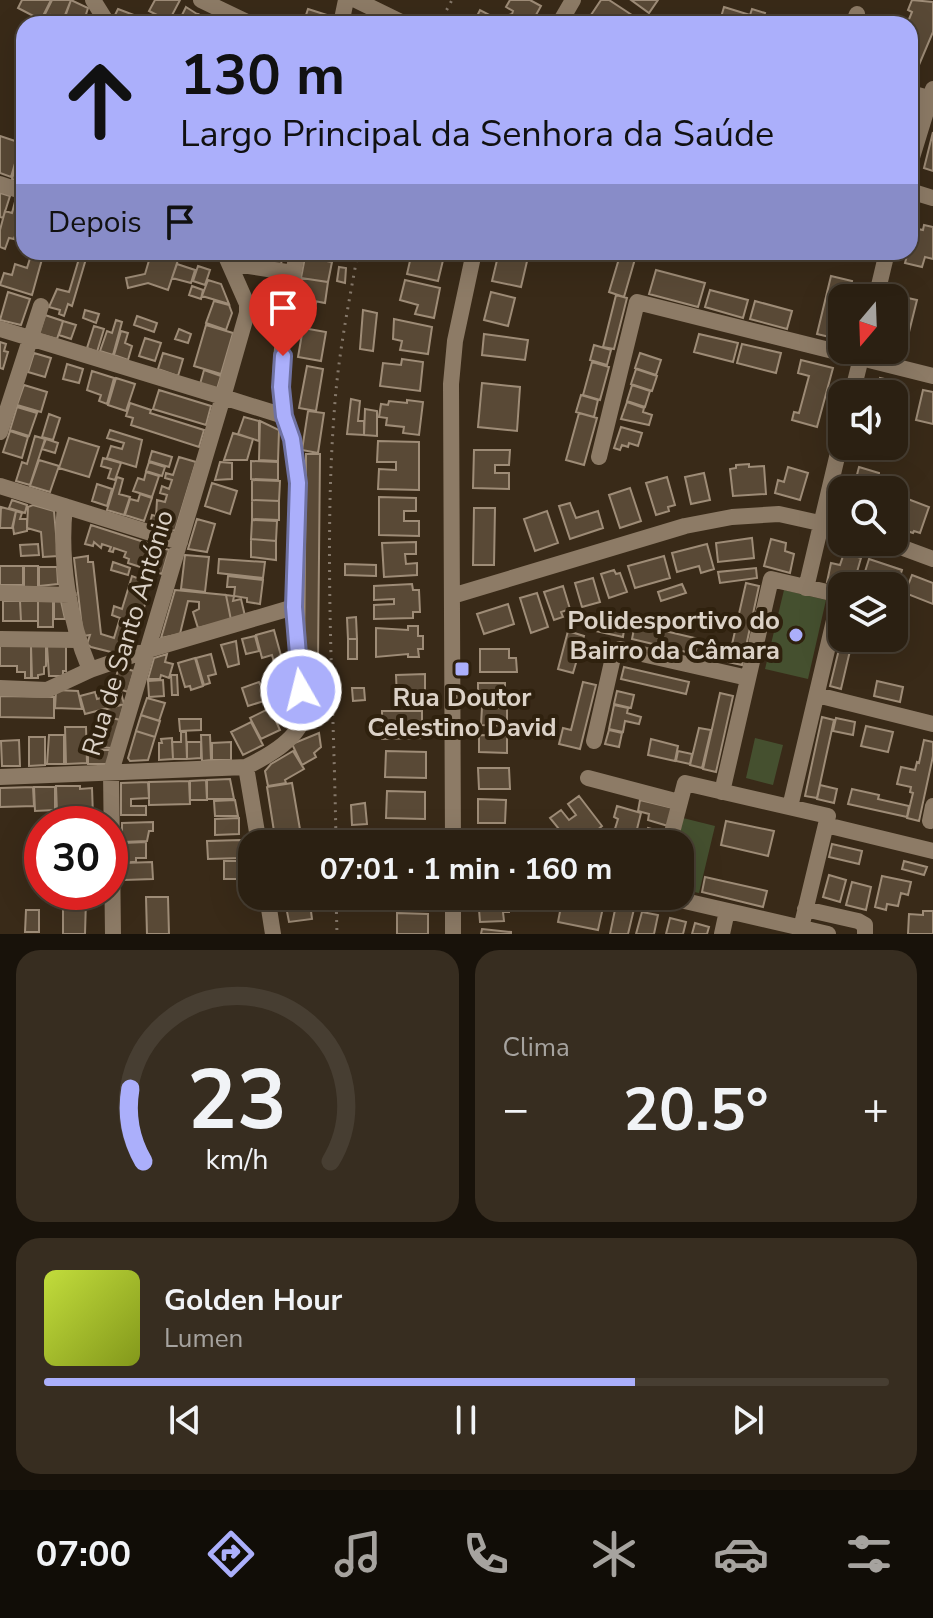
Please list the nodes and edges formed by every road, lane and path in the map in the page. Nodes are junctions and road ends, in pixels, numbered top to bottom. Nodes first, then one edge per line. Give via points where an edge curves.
1 (201, 0) edge
2 (364, 4) edge
3 (234, 16) edge
4 (389, 16) edge
5 (932, 96) edge
6 (918, 139) edge
7 (225, 260) edge
8 (239, 260) edge
9 (295, 260) edge
10 (356, 260) edge
11 (472, 260) edge
12 (885, 260) edge
13 (293, 273) junction
14 (879, 284) edge
15 (41, 306) dead end
16 (0, 329) edge
17 (29, 338) junction
18 (828, 346) edge
19 (894, 364) edge
20 (933, 376) edge
21 (223, 397) junction
22 (284, 416) junction
23 (0, 432) edge
24 (599, 457) dead end
25 (836, 460) edge
26 (0, 486) edge
27 (65, 506) junction
28 (821, 523) junction
29 (828, 525) edge
30 (180, 542) junction
31 (908, 550) edge
32 (933, 559) edge
33 (806, 588) junction
34 (0, 593) edge
35 (69, 595) junction
36 (452, 596) junction
37 (294, 607) junction
38 (0, 639) edge
39 (77, 640) junction
40 (148, 650) junction
41 (90, 670) junction
42 (748, 678) junction
43 (0, 688) edge
44 (817, 695) junction
45 (933, 724) edge
46 (594, 741) dead end
47 (246, 767) junction
48 (111, 772) junction
49 (0, 777) edge
50 (588, 778) dead end
51 (722, 792) junction
52 (679, 802) junction
53 (790, 807) junction
54 (826, 825) junction
55 (257, 830) edge
56 (336, 830) edge
57 (453, 830) edge
58 (672, 830) edge
59 (933, 851) edge
60 (694, 903) edge
61 (805, 909) junction
62 (269, 910) edge
63 (336, 910) edge
64 (453, 910) edge
65 (727, 911) junction
66 (801, 928) junction
67 (273, 931) edge
68 (113, 934) edge
69 (337, 934) edge
70 (453, 934) edge
71 (722, 934) edge
72 (828, 934) edge
73 (865, 934) edge

1 - 3 street
2 - 4 street
5 - 6 street
7 - 21 street, Rua de Santo António via 247,313
8 - 13 street
9 - 13 street
10 - 56 path via 343,331 330,482
11 - 36 street via 451,384
12 - 14 street
13 - 22 street via 281,387
15 - 17 street
16 - 17 street
17 - 21 street
17 - 23 street
18 - 24 street via 637,302
19 - 20 street
21 - 22 street
21 - 30 street, Rua de Santo António
22 - 37 street via 298,483
25 - 28 street
26 - 27 street
27 - 30 street
27 - 35 street
28 - 29 street
28 - 33 street
28 - 36 street via 779,514 685,526
30 - 40 street, Rua de Santo António
31 - 32 street
33 - 42 street via 771,579
33 - 44 street via 840,595
34 - 35 street
35 - 39 street
36 - 57 street
37 - 40 street
37 - 47 street via 306,709 296,730 275,752
38 - 39 street
39 - 41 street
40 - 41 street
40 - 48 street, Rua de Santo António
41 - 43 street via 47,690
42 - 46 street via 620,649 614,653
42 - 51 street
44 - 45 street
44 - 53 street
47 - 48 street
47 - 55 street
48 - 49 street
48 - 68 street, Rua de Santo António
50 - 52 street
51 - 52 street via 685,783
51 - 53 street
52 - 58 street
53 - 54 street via 828,816
54 - 59 street
54 - 61 street
60 - 65 street
61 - 66 street
61 - 73 street via 858,921 865,925
62 - 67 street
63 - 69 path
64 - 70 street
65 - 66 street
65 - 71 street
66 - 72 street

